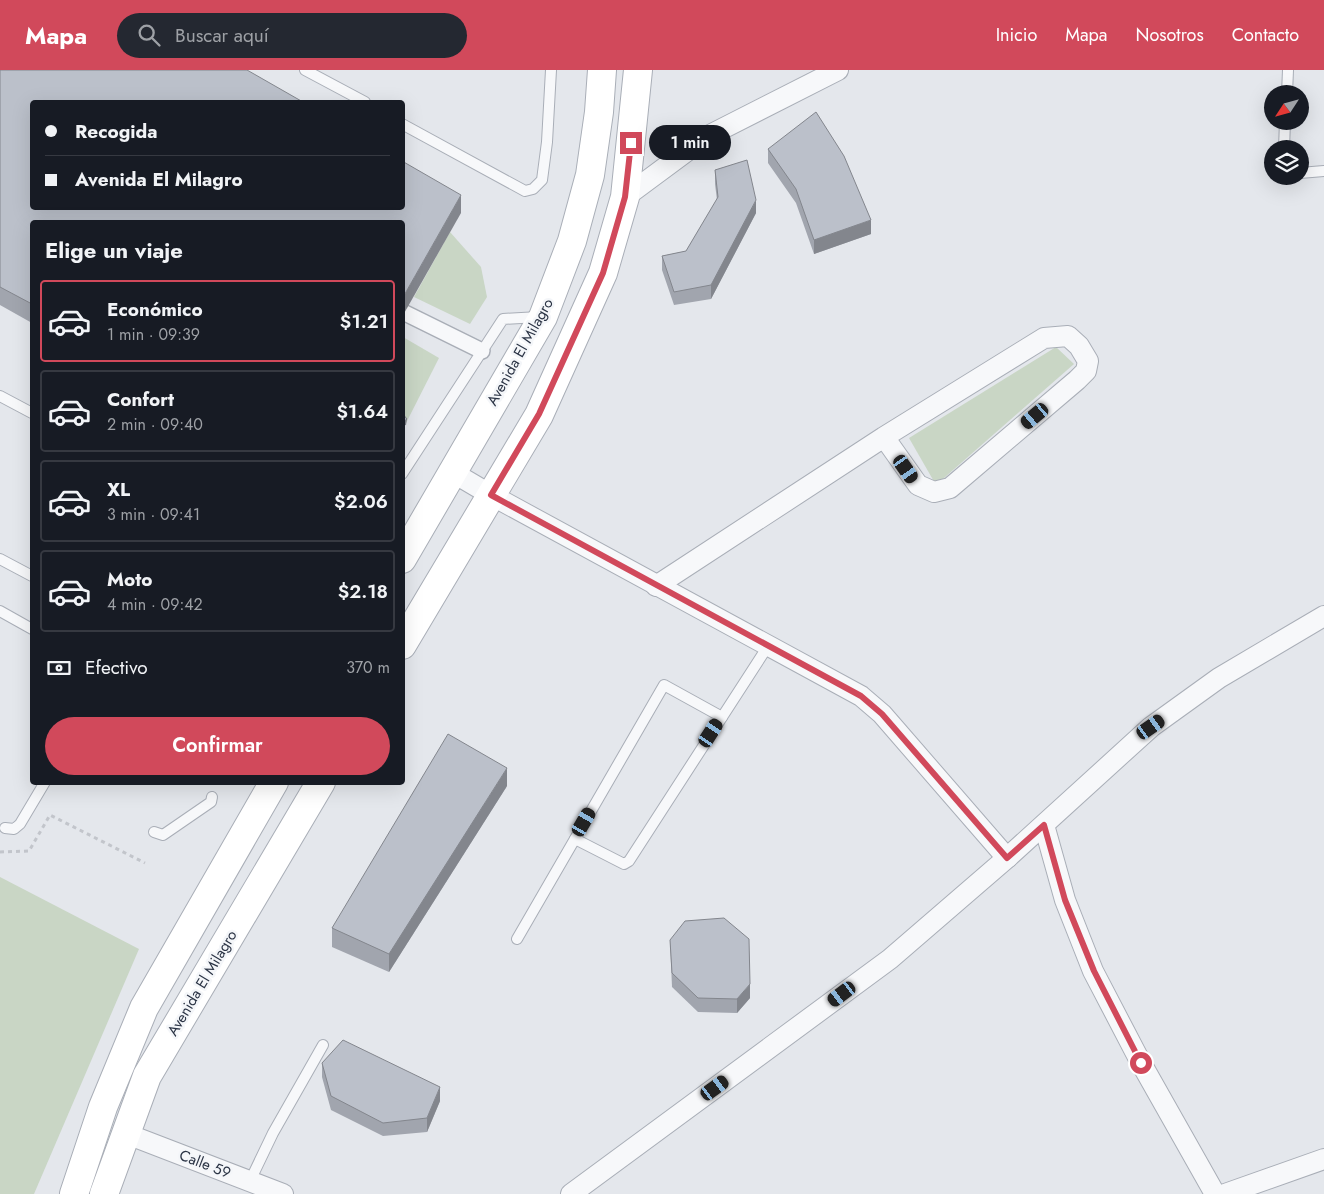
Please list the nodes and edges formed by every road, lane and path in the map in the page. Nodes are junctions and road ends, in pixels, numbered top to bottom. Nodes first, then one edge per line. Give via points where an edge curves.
1 (551, 70) edge
2 (602, 70) edge
3 (638, 70) edge
4 (838, 70) edge
5 (1288, 70) edge
6 (308, 71) edge
7 (1287, 85) edge
8 (360, 100) edge
9 (405, 126) edge
10 (1324, 171) edge
11 (1309, 172) edge
12 (625, 197) junction
13 (405, 313) edge
14 (543, 317) junction
15 (482, 351) junction
16 (0, 396) edge
17 (30, 412) edge
18 (884, 437) junction
19 (405, 469) edge
20 (452, 472) junction
21 (491, 495) junction
22 (405, 554) edge
23 (0, 559) edge
24 (30, 574) edge
25 (656, 586) junction
26 (0, 611) edge
27 (1324, 616) edge
28 (30, 628) edge
29 (405, 640) edge
30 (768, 646) junction
31 (722, 717) junction
32 (43, 785) edge
33 (272, 785) edge
34 (319, 785) edge
35 (212, 797) dead end
36 (1044, 825) junction
37 (6, 828) dead end
38 (154, 832) dead end
39 (575, 840) junction
40 (0, 852) edge
41 (1007, 858) junction
42 (145, 863) dead end
43 (517, 939) dead end
44 (323, 1045) dead end
45 (127, 1134) junction
46 (1324, 1159) edge
47 (250, 1181) junction
48 (74, 1194) edge
49 (104, 1194) edge
50 (283, 1194) edge
51 (571, 1194) edge
52 (1215, 1194) edge
53 (1225, 1194) edge

1 - 9 lane via 542,180 534,189 525,191
2 - 14 main road, Avenida El Milagro via 590,175 572,242
3 - 12 main road
4 - 12 street via 706,137
5 - 7 lane
6 - 8 lane
10 - 11 lane
12 - 21 main road via 603,273 539,414
13 - 15 street
14 - 15 lane via 503,319
14 - 20 main road, Avenida El Milagro
15 - 19 lane
16 - 17 lane
18 - 18 street via 1044,338 1068,336 1088,361 1086,372 950,488 934,492 918,485
18 - 25 street
20 - 21 street
20 - 22 main road, Avenida El Milagro
21 - 25 street
21 - 29 main road
23 - 24 lane
25 - 30 street
26 - 28 lane
27 - 36 street via 1219,678 1151,727
30 - 31 lane
30 - 41 street via 872,704
31 - 39 lane via 629,861 624,864
31 - 39 lane via 664,686
32 - 37 lane via 20,824 14,830
33 - 48 main road via 144,1008 103,1107
34 - 45 main road, Avenida El Milagro via 147,1076
35 - 38 lane via 211,802 171,831 163,835
36 - 41 street
36 - 52 street via 1065,900 1094,971 1141,1063
39 - 43 lane
40 - 42 path via 29,851 50,815
41 - 51 street via 890,959
44 - 47 lane
45 - 47 street, Calle 59
45 - 49 main road, Avenida El Milagro
46 - 53 street
47 - 50 street, Calle 59

